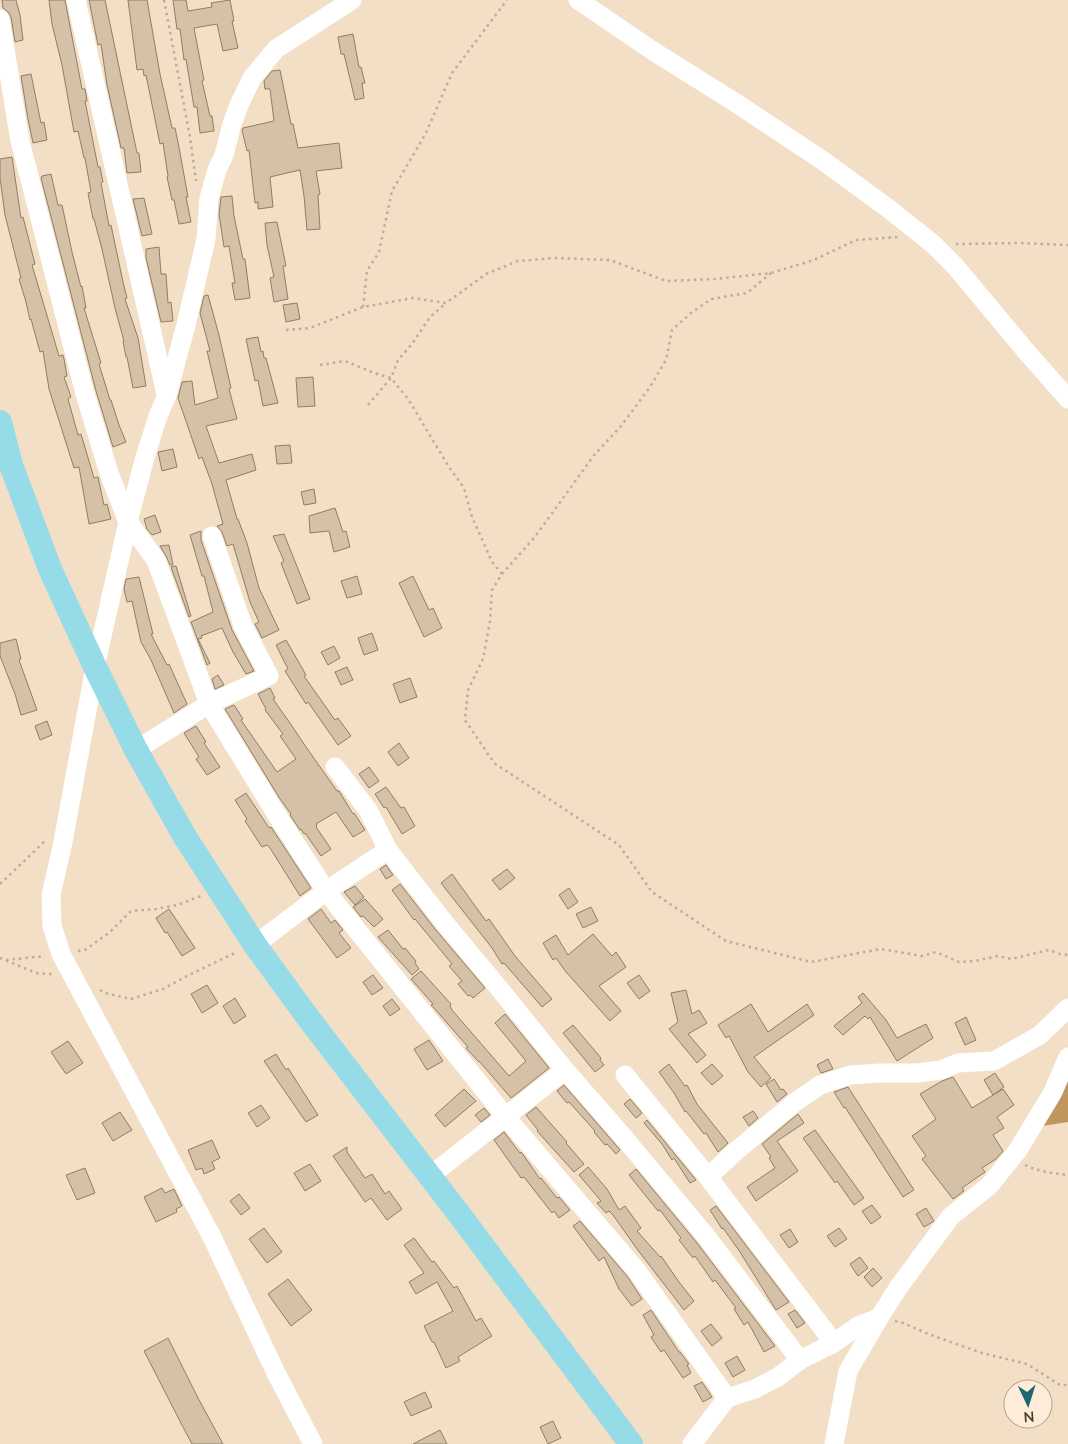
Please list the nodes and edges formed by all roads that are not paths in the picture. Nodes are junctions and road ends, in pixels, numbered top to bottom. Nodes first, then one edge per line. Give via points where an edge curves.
1 (76, 0) edge
2 (352, 0) edge
3 (578, 0) edge
4 (0, 19) edge
5 (167, 395) junction
6 (1068, 399) edge
7 (0, 422) edge
8 (128, 522) junction
9 (212, 536) dead end
10 (95, 668) junction
11 (209, 704) junction
12 (136, 750) junction
13 (335, 768) dead end
14 (388, 850) junction
15 (326, 892) junction
16 (255, 945) junction
17 (1068, 1008) edge
18 (1068, 1057) edge
19 (565, 1070) junction
20 (624, 1075) dead end
21 (505, 1116) junction
22 (430, 1176) junction
23 (708, 1176) junction
24 (879, 1318) junction
25 (834, 1343) junction
26 (800, 1360) junction
27 (727, 1398) junction
28 (313, 1444) edge
29 (631, 1444) edge
30 (692, 1444) edge
31 (834, 1444) edge

1 - 5 street
2 - 5 street via 276,49 252,78 239,105 209,198 206,239
3 - 6 street via 822,160 933,244
4 - 8 street via 22,151 85,394
5 - 8 street via 145,457
7 - 10 main road via 11,464 50,569
8 - 10 street
8 - 11 street via 156,560
9 - 11 street via 243,626 269,676
10 - 12 main road
10 - 28 street via 51,895 52,926 61,954 212,1237
11 - 12 street
11 - 15 street
12 - 16 main road via 185,838
13 - 14 street via 368,810
14 - 15 street
14 - 19 street
15 - 16 street
15 - 21 street
16 - 22 main road
17 - 23 street via 1040,1035 994,1061 958,1063 941,1070 850,1076 820,1085
18 - 24 street via 1054,1092 1018,1150 989,1186 951,1216
19 - 21 street
19 - 26 street via 706,1236
20 - 23 street
21 - 22 street
21 - 27 street via 637,1271
22 - 29 main road
23 - 25 street
24 - 25 street via 858,1326
24 - 31 street via 848,1371
25 - 26 street
26 - 27 street via 755,1390
27 - 30 street

